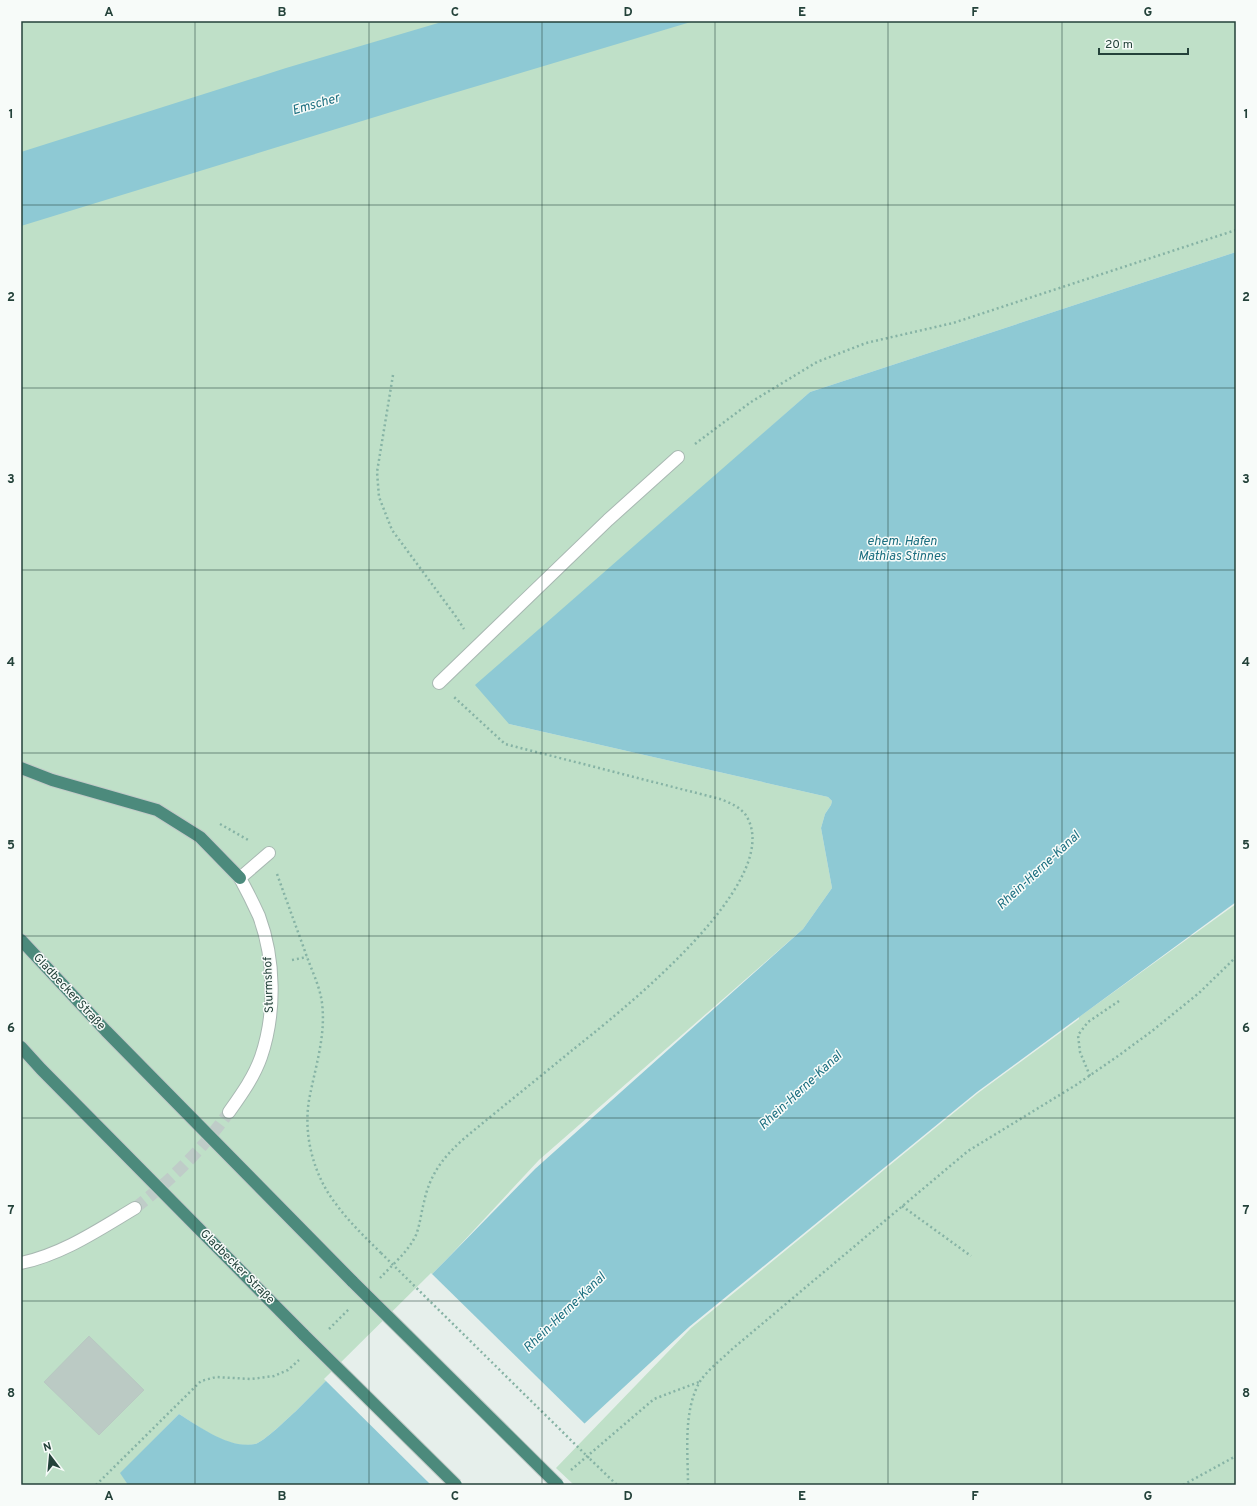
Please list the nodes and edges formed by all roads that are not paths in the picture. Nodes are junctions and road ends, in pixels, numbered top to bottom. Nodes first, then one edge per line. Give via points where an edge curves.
1 (678, 457) road end
2 (439, 683) road end
3 (21, 768) edge
4 (270, 853) road end
5 (240, 878) junction
6 (21, 940) edge
7 (21, 1047) edge
8 (229, 1112) tunnel mouth
9 (135, 1208) tunnel mouth
10 (21, 1263) edge
11 (456, 1485) edge
12 (558, 1485) edge

1 - 2 street via 608,520
3 - 5 highway via 52,780 157,810 200,837
4 - 5 street
5 - 8 street, Sturmshof via 265,937 270,964 272,1001 269,1028 261,1058 244,1092
6 - 12 highway, Gladbecker Straße, bridge via 106,1031
7 - 11 highway, Gladbecker Straße, bridge via 304,1335
9 - 10 street via 79,1242

